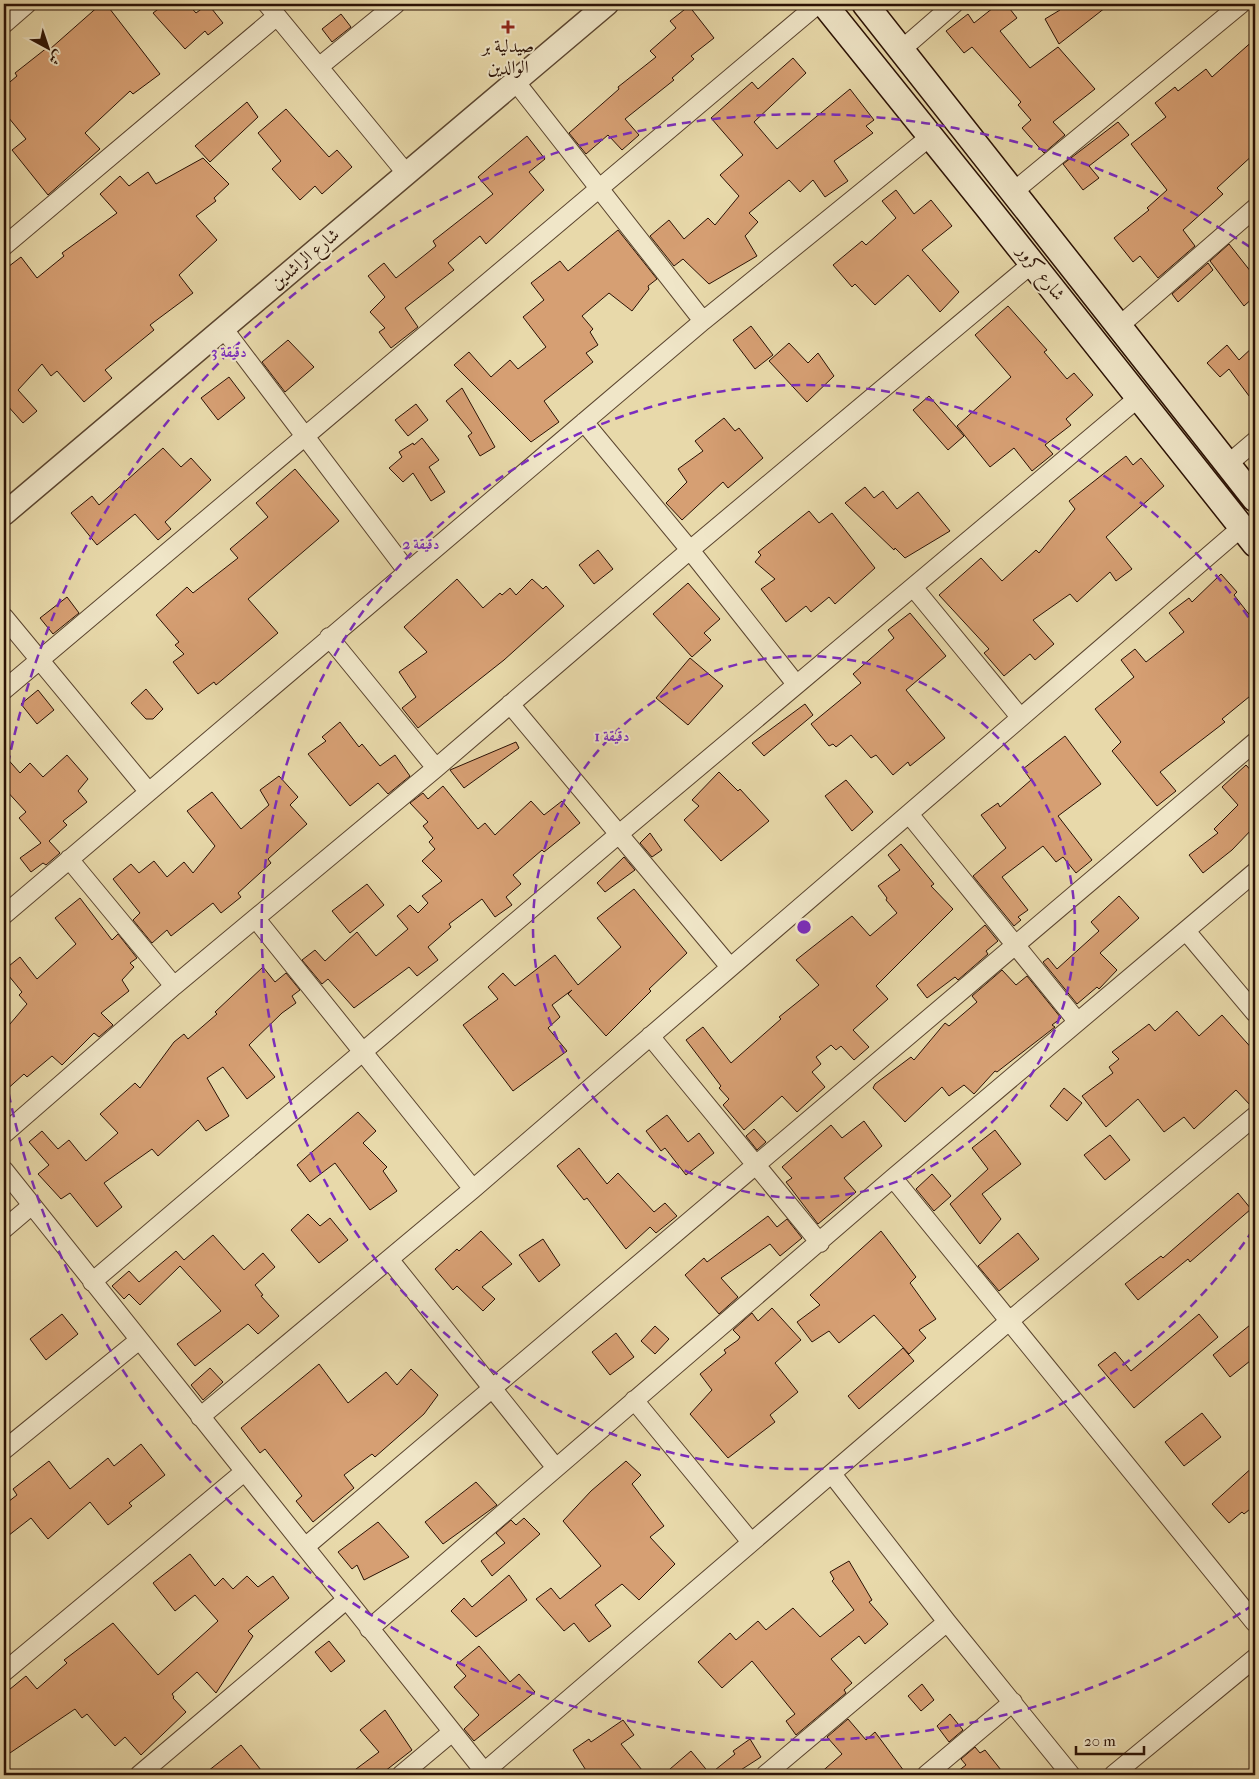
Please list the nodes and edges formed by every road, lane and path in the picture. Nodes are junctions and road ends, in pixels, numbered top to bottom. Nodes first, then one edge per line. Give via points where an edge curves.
1 (27, 4) edge
2 (396, 4) edge
3 (607, 4) edge
4 (818, 4) edge
5 (824, 4) edge
6 (865, 4) edge
7 (954, 4) edge
8 (1241, 4) edge
9 (272, 10) edge
10 (4, 23) edge
11 (901, 50) junction
12 (320, 66) junction
13 (515, 81) junction
14 (931, 136) junction
15 (406, 173) junction
16 (599, 187) junction
17 (1013, 192) junction
18 (1255, 208) edge
19 (4, 246) edge
20 (1034, 262) junction
21 (703, 321) junction
22 (1118, 327) junction
23 (223, 328) junction
24 (1138, 398) junction
25 (584, 422) junction
26 (304, 436) junction
27 (1255, 441) edge
28 (1228, 464) junction
29 (1255, 499) edge
30 (4, 514) edge
31 (1249, 535) edge
32 (690, 550) junction
33 (407, 571) junction
34 (913, 587) junction
35 (4, 617) edge
36 (329, 637) junction
37 (39, 661) junction
38 (796, 684) junction
39 (4, 690) edge
40 (510, 704) junction
41 (1020, 717) junction
42 (1255, 742) edge
43 (436, 768) junction
44 (148, 791) junction
45 (909, 814) junction
46 (619, 834) junction
47 (69, 859) junction
48 (1255, 872) edge
49 (4, 915) edge
50 (256, 919) junction
51 (1186, 932) junction
52 (1016, 945) junction
53 (730, 967) junction
54 (174, 986) junction
55 (1255, 1013) edge
56 (1077, 1021) junction
57 (650, 1036) junction
58 (364, 1053) junction
59 (1255, 1116) edge
60 (4, 1134) edge
61 (755, 1166) junction
62 (4, 1170) edge
63 (893, 1178) junction
64 (473, 1189) junction
65 (31, 1206) junction
66 (4, 1229) edge
67 (820, 1242) junction
68 (389, 1259) junction
69 (92, 1282) junction
70 (1008, 1322) junction
71 (138, 1341) junction
72 (493, 1388) junction
73 (634, 1400) junction
74 (200, 1417) junction
75 (4, 1450) edge
76 (556, 1468) junction
77 (244, 1472) junction
78 (832, 1474) junction
79 (751, 1542) junction
80 (305, 1547) junction
81 (346, 1600) junction
82 (947, 1622) junction
83 (1255, 1623) edge
84 (369, 1628) junction
85 (1255, 1658) edge
86 (4, 1672) edge
87 (1012, 1702) junction
88 (451, 1732) junction
89 (485, 1774) edge
90 (139, 1775) edge
91 (401, 1775) edge
92 (765, 1775) edge
93 (926, 1775) edge
94 (1071, 1775) edge
95 (1113, 1775) edge

1 - 10 street
2 - 12 street
3 - 13 street, شارع الراشدين
4 - 16 street
5 - 14 main road, شارع كرور
6 - 11 main road, شارع كرور
7 - 11 street
8 - 17 street
9 - 12 street
9 - 19 street
11 - 17 main road, شارع كرور
12 - 15 street
13 - 15 street, شارع الراشدين
13 - 16 street
14 - 20 main road, شارع كرور
14 - 21 street
15 - 23 street, شارع الراشدين
16 - 21 street
16 - 26 street
17 - 22 main road, شارع كرور
18 - 22 street
20 - 24 main road, شارع كرور
20 - 32 street
21 - 25 street
22 - 28 main road, شارع كرور
23 - 26 street
23 - 30 street, شارع الراشدين
24 - 31 main road, شارع كرور
24 - 34 street
25 - 32 street
25 - 33 street
26 - 33 street
26 - 37 street
27 - 28 street
28 - 29 main road, شارع كرور
31 - 41 street
32 - 38 street
32 - 40 street
33 - 36 street
34 - 38 street
34 - 41 street
35 - 37 street
36 - 43 street
36 - 44 street
37 - 39 street
37 - 44 street
38 - 46 street
40 - 43 street
40 - 46 street
41 - 45 street
42 - 52 street
43 - 50 street
44 - 47 street
45 - 52 street
45 - 53 street
46 - 53 street
46 - 58 street
47 - 49 street
47 - 54 street
48 - 51 street
50 - 54 street
50 - 58 street
51 - 55 street
51 - 56 street
52 - 56 street
52 - 61 street
53 - 57 street
54 - 60 street
56 - 63 street
57 - 61 street
57 - 64 street
58 - 64 street
58 - 69 street
59 - 70 street
61 - 67 street
61 - 72 street
62 - 65 street
63 - 67 street
63 - 70 street
64 - 68 street
65 - 66 street
65 - 69 street
67 - 73 street
68 - 72 street
68 - 74 street
69 - 71 street
70 - 78 street
70 - 83 street
71 - 74 street
71 - 75 street
72 - 76 street
72 - 80 street
73 - 76 street
73 - 79 street
74 - 77 street
76 - 84 street
77 - 80 street
77 - 86 street
78 - 79 street
78 - 82 street
79 - 89 street
80 - 81 street
81 - 84 street
81 - 90 street
82 - 87 street
82 - 92 street
84 - 88 street
85 - 95 street
87 - 93 street
87 - 94 street
88 - 89 street
88 - 91 street

